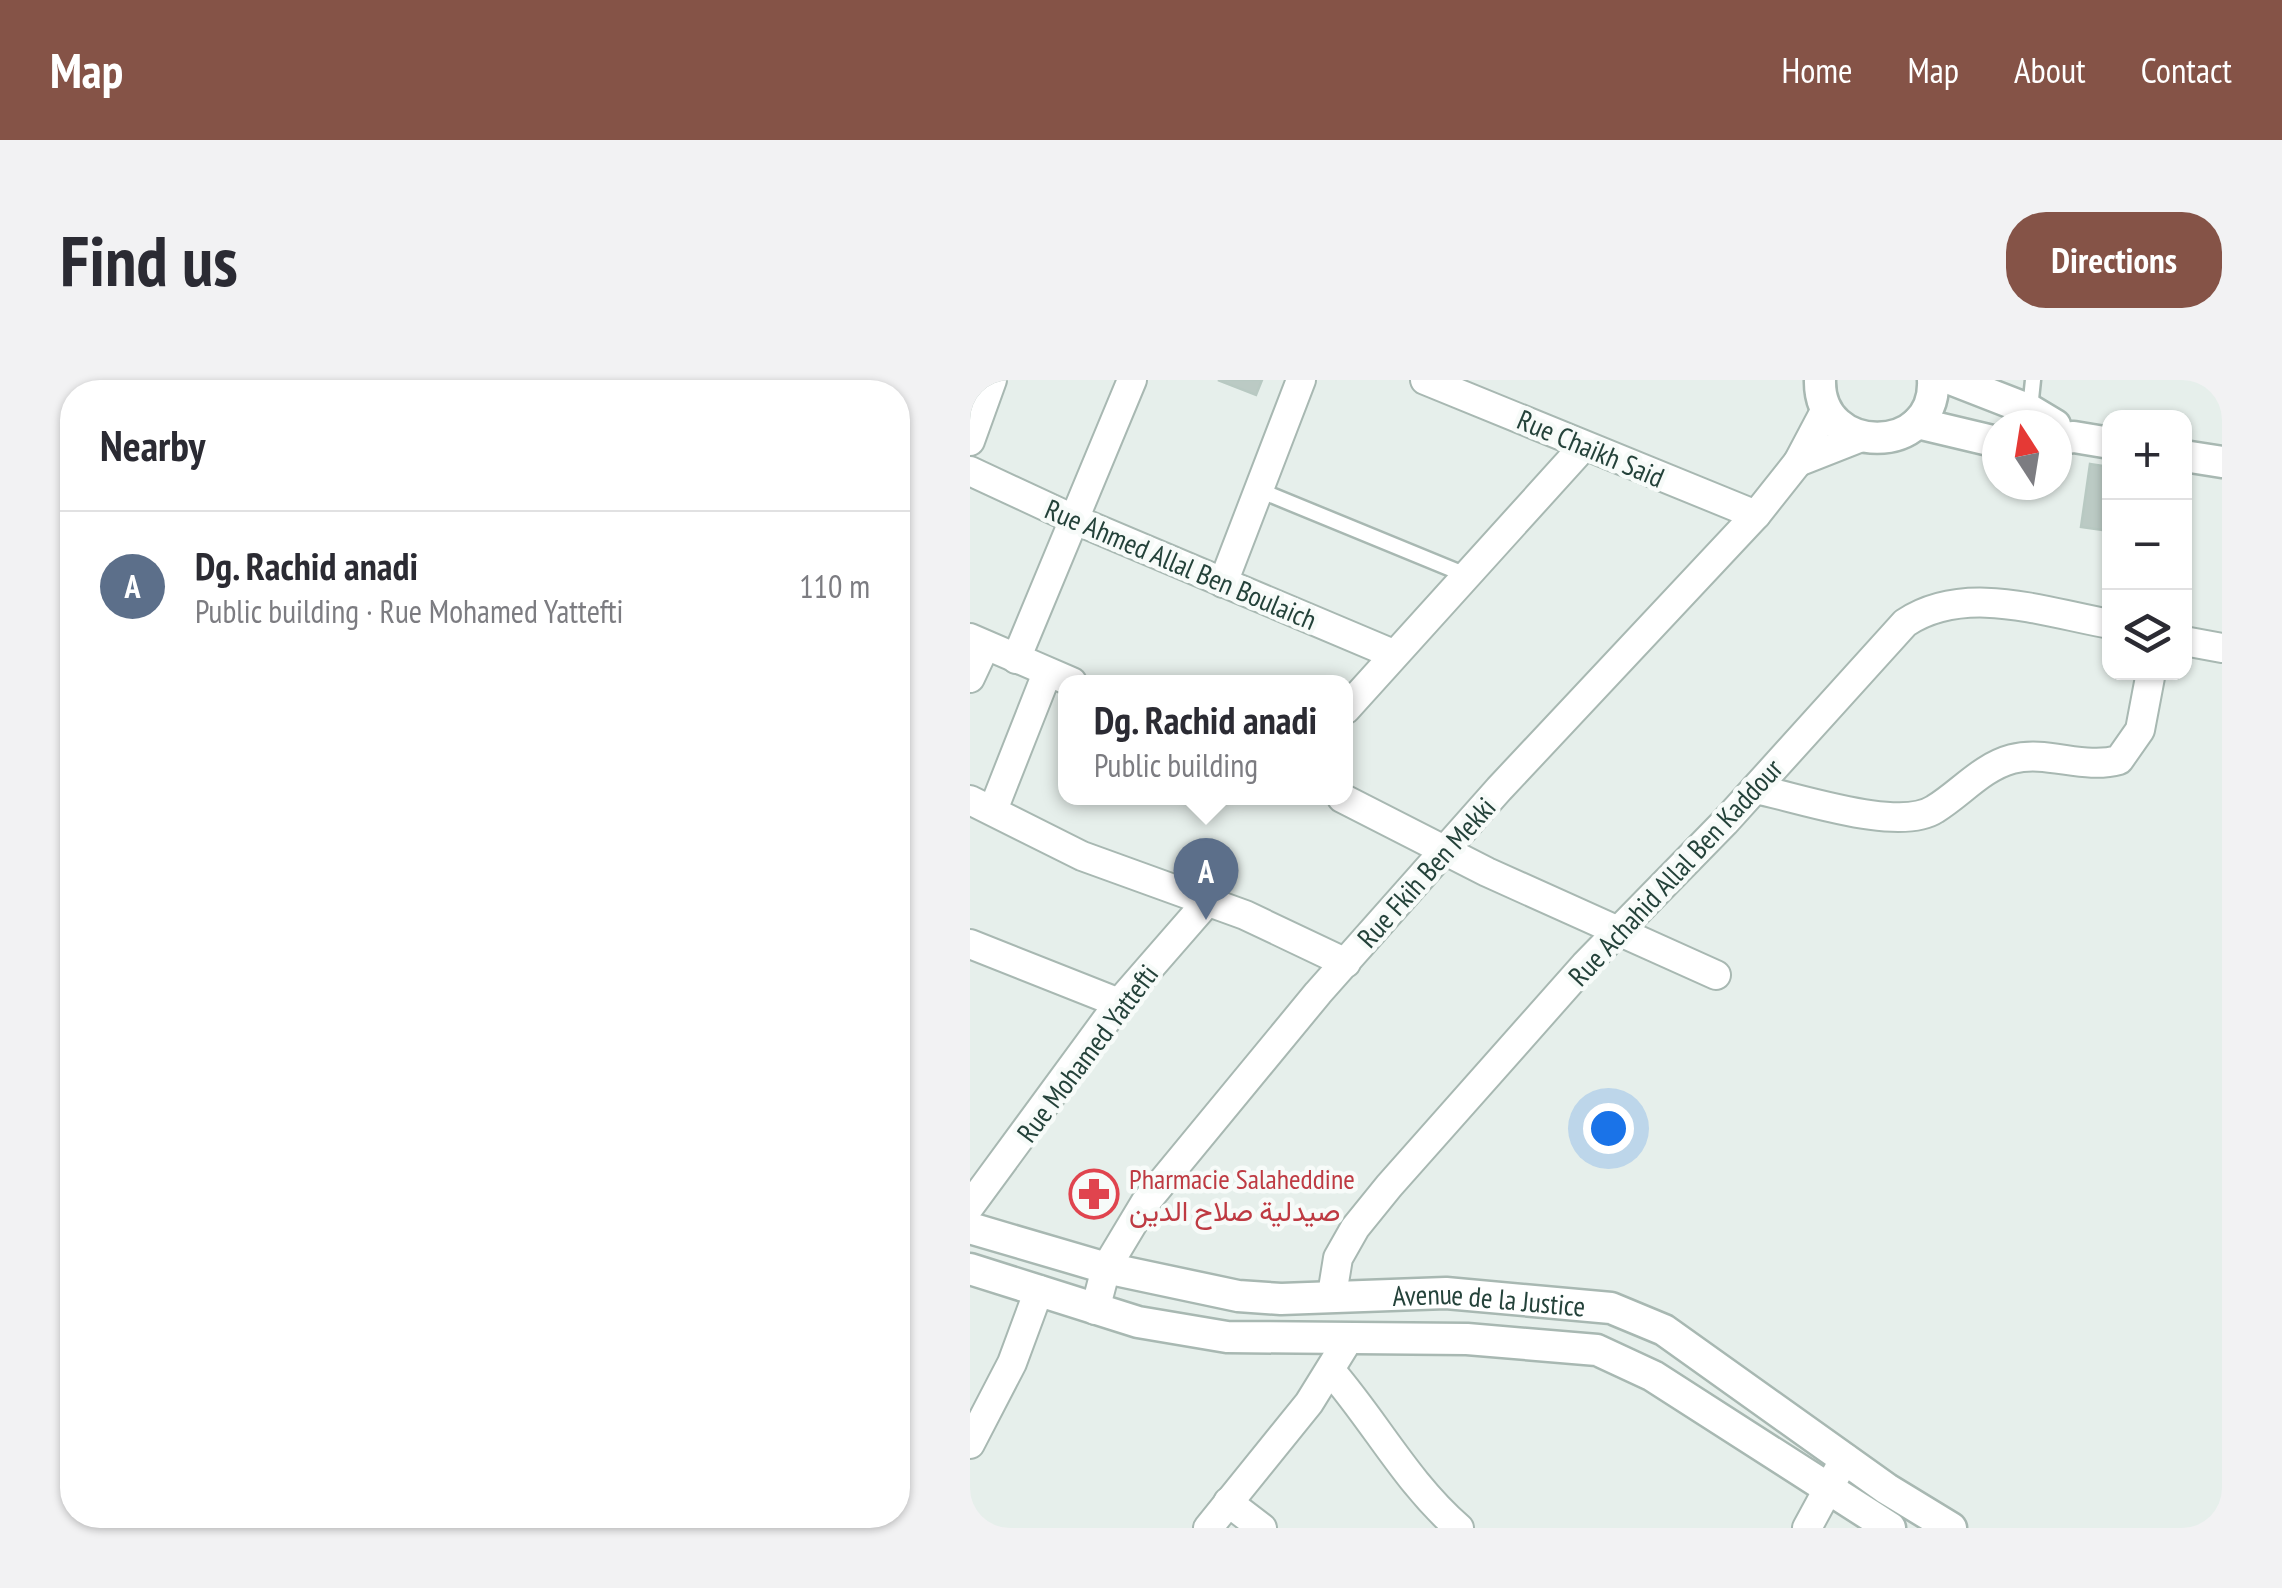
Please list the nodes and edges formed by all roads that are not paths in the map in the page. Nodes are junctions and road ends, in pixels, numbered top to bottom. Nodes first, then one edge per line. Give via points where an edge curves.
1 (992, 380) edge
2 (1132, 380) edge
3 (1301, 380) edge
4 (1425, 380) edge
5 (1933, 380) edge
6 (1952, 380) edge
7 (1820, 388) edge
8 (1479, 389) edge
9 (2026, 410) edge
10 (1917, 424) junction
11 (2072, 428) edge
12 (1859, 438) junction
13 (1982, 439) edge
14 (2102, 440) edge
15 (970, 441) edge
16 (1583, 447) junction
17 (2192, 457) edge
18 (1798, 462) junction
19 (2222, 462) edge
20 (970, 471) edge
21 (1259, 490) junction
22 (1756, 515) junction
23 (1071, 518) junction
24 (1466, 575) junction
25 (1224, 583) junction
26 (2102, 623) edge
27 (978, 642) edge
28 (2192, 642) edge
29 (2222, 648) edge
30 (1393, 654) junction
31 (1016, 659) junction
32 (1058, 677) edge
33 (970, 678) edge
34 (2149, 680) edge
35 (1058, 681) edge
36 (1353, 701) edge
37 (1754, 789) junction
38 (1353, 804) edge
39 (982, 805) edge
40 (1446, 850) junction
41 (1207, 902) junction
42 (1620, 928) junction
43 (970, 944) edge
44 (1346, 963) junction
45 (1716, 975) dead end
46 (1119, 1003) junction
47 (970, 1206) edge
48 (970, 1228) edge
49 (1106, 1268) junction
50 (970, 1269) edge
51 (1039, 1290) junction
52 (1332, 1295) junction
53 (1095, 1310) junction
54 (1348, 1340) junction
55 (1331, 1371) junction
56 (983, 1395) edge
57 (970, 1444) edge
58 (1845, 1458) junction
59 (1829, 1489) junction
60 (1228, 1502) junction
61 (1208, 1528) edge
62 (1262, 1528) edge
63 (1459, 1528) edge
64 (1807, 1528) edge
65 (1890, 1528) edge
66 (1951, 1528) edge

1 - 15 street
2 - 23 street
3 - 21 street
4 - 8 street, Rue Chaikh Said
5 - 10 street
6 - 9 street
7 - 12 street via 1834,422
7 - 18 street, Rue Fkih Ben Mekki
8 - 16 street, Rue Chaikh Said
10 - 12 street via 1890,438
10 - 13 street
11 - 14 street
12 - 18 street
16 - 22 street, Rue Chaikh Said
16 - 24 street
17 - 19 street
18 - 22 street, Rue Fkih Ben Mekki
20 - 23 street, Rue Ahmed Allal Ben Boulaich
21 - 24 lane
21 - 25 street
22 - 40 street, Rue Fkih Ben Mekki
23 - 25 street, Rue Ahmed Allal Ben Boulaich
23 - 31 street
24 - 30 street
25 - 30 street, Rue Ahmed Allal Ben Boulaich
26 - 37 street, Rue Achahid Allal Ben Kaddour via 1980,601 1924,610 1884,644
27 - 31 street
27 - 33 street
28 - 29 street
30 - 36 street
31 - 32 street
34 - 37 street via 2140,730 2119,760 2008,760 1936,809 1907,818
35 - 39 street
37 - 42 street, Rue Achahid Allal Ben Kaddour
38 - 40 street
39 - 41 street via 1082,856
40 - 42 street
40 - 44 street, Rue Fkih Ben Mekki
41 - 44 street
41 - 46 street, Rue Mohamed Yattefti
42 - 45 street
42 - 52 street, Rue Achahid Allal Ben Kaddour via 1355,1228 1338,1258
43 - 46 street
44 - 49 street, Rue Fkih Ben Mekki via 1145,1203
46 - 47 street, Rue Mohamed Yattefti
48 - 49 street, Avenue de la Justice
49 - 52 street, Avenue de la Justice via 1238,1296
49 - 53 street, Rue Fkih Ben Mekki
50 - 51 street, Avenue de la Justice
51 - 53 street, Avenue de la Justice
51 - 56 street
52 - 58 street, Avenue de la Justice via 1511,1296 1611,1308 1664,1330
53 - 54 street, Avenue de la Justice via 1226,1337
54 - 55 street
54 - 59 street, Avenue de la Justice via 1467,1339 1597,1350 1653,1376
55 - 60 street
55 - 63 street via 1417,1490
56 - 57 street
58 - 59 street
58 - 66 street, Avenue de la Justice
59 - 64 street
59 - 65 street, Avenue de la Justice
60 - 61 street
60 - 62 street

